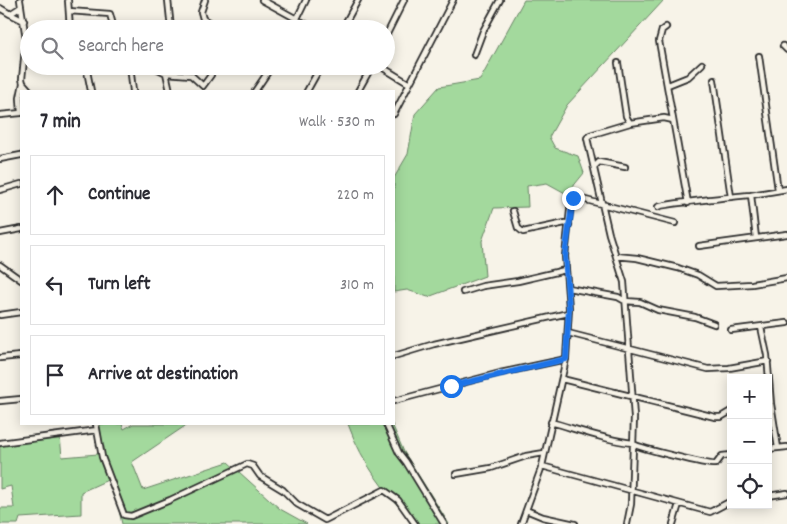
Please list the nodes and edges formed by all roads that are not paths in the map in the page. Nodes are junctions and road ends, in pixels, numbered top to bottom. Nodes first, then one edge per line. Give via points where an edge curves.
1 (20, 0) edge
2 (68, 0) edge
3 (168, 0) edge
4 (205, 0) edge
5 (262, 0) edge
6 (306, 0) edge
7 (358, 0) edge
8 (404, 0) edge
9 (453, 0) edge
10 (500, 0) edge
11 (21, 7) junction
12 (0, 8) edge
13 (69, 11) junction
14 (10, 14) junction
15 (297, 18) junction
16 (22, 20) edge
17 (24, 20) edge
18 (70, 20) edge
19 (112, 20) edge
20 (170, 20) edge
21 (204, 20) edge
22 (300, 20) edge
23 (347, 20) edge
24 (394, 20) edge
25 (666, 27) dead end
26 (474, 54) dead end
27 (759, 56) dead end
28 (618, 62) dead end
29 (702, 64) dead end
30 (23, 75) edge
31 (87, 75) edge
32 (132, 75) edge
33 (166, 75) edge
34 (191, 75) edge
35 (211, 75) edge
36 (266, 75) edge
37 (316, 75) edge
38 (367, 75) edge
39 (395, 75) edge
40 (714, 80) dead end
41 (22, 83) junction
42 (408, 83) junction
43 (668, 85) junction
44 (21, 90) edge
45 (29, 90) edge
46 (90, 90) edge
47 (133, 90) edge
48 (170, 90) edge
49 (256, 90) edge
50 (308, 90) edge
51 (359, 90) edge
52 (395, 112) edge
53 (20, 113) edge
54 (0, 116) edge
55 (672, 120) junction
56 (630, 123) junction
57 (20, 155) edge
58 (0, 160) edge
59 (594, 167) junction
60 (625, 167) dead end
61 (20, 184) edge
62 (787, 189) edge
63 (0, 190) edge
64 (778, 190) junction
65 (751, 195) junction
66 (731, 197) junction
67 (688, 203) junction
68 (602, 204) junction
69 (658, 206) dead end
70 (513, 211) dead end
71 (675, 223) dead end
72 (569, 225) junction
73 (20, 230) edge
74 (0, 233) edge
75 (787, 234) edge
76 (756, 238) junction
77 (699, 246) dead end
78 (616, 256) junction
79 (0, 265) edge
80 (565, 270) junction
81 (19, 274) edge
82 (787, 278) edge
83 (568, 288) junction
84 (463, 292) dead end
85 (625, 301) junction
86 (20, 312) edge
87 (568, 313) junction
88 (0, 315) edge
89 (787, 323) edge
90 (714, 324) dead end
91 (761, 327) junction
92 (731, 330) dead end
93 (568, 334) junction
94 (630, 350) junction
95 (20, 356) edge
96 (395, 356) edge
97 (0, 358) edge
98 (566, 359) junction
99 (768, 361) junction
100 (769, 374) edge
101 (562, 379) junction
102 (632, 397) junction
103 (20, 399) edge
104 (0, 401) edge
105 (395, 401) edge
106 (727, 413) edge
107 (772, 416) edge
108 (552, 422) junction
109 (96, 425) edge
110 (386, 425) edge
111 (97, 430) junction
112 (0, 443) edge
113 (633, 444) junction
114 (787, 447) edge
115 (778, 448) junction
116 (772, 449) edge
117 (544, 453) junction
118 (727, 455) edge
119 (542, 466) junction
120 (456, 474) dead end
121 (632, 490) junction
122 (787, 493) edge
123 (772, 495) edge
124 (727, 502) edge
125 (679, 504) junction
126 (526, 510) junction
127 (415, 524) edge
128 (444, 524) edge
129 (521, 524) edge
130 (576, 524) edge
131 (627, 524) edge
132 (673, 524) edge

1 - 11 street
2 - 13 street
3 - 20 street
4 - 21 street via 201,12
5 - 15 street
6 - 15 street
7 - 23 street
8 - 24 street
9 - 42 street
10 - 26 street
11 - 14 street
11 - 17 street
12 - 14 street
13 - 18 street
13 - 19 street via 110,14
14 - 16 street
15 - 22 street
25 - 43 street via 660,41
27 - 64 street
28 - 56 street via 626,116
29 - 43 street via 688,77
30 - 41 street
31 - 46 street
32 - 47 street
33 - 48 street
34 - 35 street via 203,86
36 - 49 street
37 - 50 street
38 - 51 street
39 - 42 street
40 - 66 street
41 - 44 street
41 - 45 street
42 - 52 street
43 - 55 street
53 - 54 street
55 - 56 street via 664,118
55 - 67 street
56 - 59 street via 588,136
57 - 58 street
59 - 60 street via 603,161
59 - 68 street
61 - 63 street
62 - 64 street
64 - 65 street
65 - 66 street
65 - 76 street
66 - 67 street
67 - 69 street
68 - 71 street
68 - 72 street via 573,198
68 - 78 street
70 - 72 street via 518,228 523,232 565,223
72 - 80 street
73 - 74 street
75 - 76 street
76 - 77 street
78 - 82 street via 678,268 716,286
78 - 85 street via 624,282
79 - 81 street
80 - 83 street
80 - 84 street
83 - 85 street via 599,292
83 - 87 street
85 - 90 street via 640,302 658,310
85 - 94 street
86 - 88 street
87 - 93 street
87 - 96 street
89 - 91 street
91 - 92 street
91 - 99 street
93 - 94 street
93 - 98 street
94 - 99 street via 708,369
94 - 102 street
95 - 97 street
98 - 101 street
98 - 105 street
99 - 100 street
101 - 102 street
101 - 108 street
102 - 106 street via 714,417
102 - 113 street
103 - 104 street
107 - 115 street
108 - 113 street
108 - 117 street
109 - 111 street
110 - 128 street via 398,453
111 - 112 street
111 - 127 street via 102,457 124,515 131,516 170,500 247,464 284,490 297,504 325,520 384,490 398,500
113 - 118 street via 712,465 720,456
113 - 121 street
114 - 115 street
115 - 116 street
117 - 119 street
117 - 120 street
119 - 121 street
119 - 126 street
121 - 125 street
121 - 131 street
122 - 123 street
124 - 125 street via 712,513
125 - 132 street
126 - 129 street
126 - 130 street

